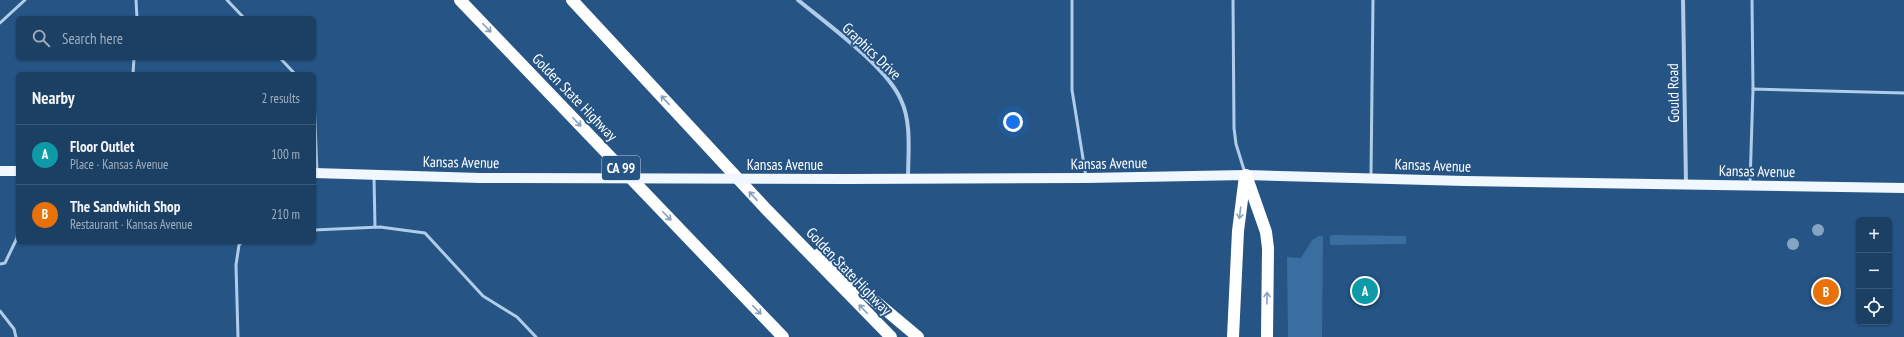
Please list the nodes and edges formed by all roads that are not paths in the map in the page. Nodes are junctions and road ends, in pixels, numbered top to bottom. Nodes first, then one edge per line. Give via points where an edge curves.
1 (25, 0) edge
2 (136, 0) edge
3 (227, 0) edge
4 (460, 0) edge
5 (572, 0) edge
6 (798, 0) edge
7 (1072, 0) edge
8 (1233, 0) edge
9 (1373, 0) edge
10 (1683, 0) edge
11 (1752, 0) edge
12 (137, 16) edge
13 (242, 16) edge
14 (0, 23) edge
15 (134, 60) edge
16 (282, 60) edge
17 (133, 72) edge
18 (293, 72) edge
19 (1753, 89) junction
20 (1904, 93) edge
21 (0, 171) edge
22 (16, 171) edge
23 (316, 174) edge
24 (374, 175) junction
25 (1246, 175) junction
26 (1086, 178) junction
27 (1371, 178) junction
28 (908, 179) junction
29 (1686, 185) junction
30 (1750, 186) junction
31 (1904, 188) edge
32 (766, 209) junction
33 (375, 227) junction
34 (316, 230) edge
35 (16, 240) edge
36 (239, 244) edge
37 (0, 264) edge
38 (0, 311) edge
39 (16, 337) edge
40 (238, 337) edge
41 (536, 337) edge
42 (783, 337) edge
43 (891, 337) edge
44 (918, 337) edge
45 (1234, 337) edge
46 (1267, 337) edge

1 - 14 lane
2 - 12 lane
3 - 13 lane
4 -> 42 highway, Golden State Highway / CA 99
32 -> 5 highway, Golden State Highway
6 - 28 street, Graphics Drive via 890,81 901,100 907,120
7 - 26 lane via 1072,90
8 - 25 lane via 1234,128 1236,144
9 - 27 lane
10 - 29 street, Gould Road
11 - 19 lane
15 - 17 lane
16 - 18 lane
19 - 20 lane
19 - 30 lane
21 - 22 main road
23 - 24 main road, Kansas Avenue
24 - 28 main road, Kansas Avenue, bridge via 480,178
24 - 33 lane
25 - 26 main road, Kansas Avenue
25 - 27 main road, Kansas Avenue
25 -> 45 highway via 1238,231
46 -> 25 highway via 1266,232
26 - 28 main road, Kansas Avenue
27 - 29 main road, Kansas Avenue
29 - 30 main road, Kansas Avenue
30 - 31 main road, Kansas Avenue
43 -> 32 highway, Golden State Highway
32 - 44 highway
33 - 34 lane
33 - 41 lane via 425,233 483,296 517,317
35 - 37 lane via 5,262
36 - 40 lane via 236,265
38 - 39 lane

